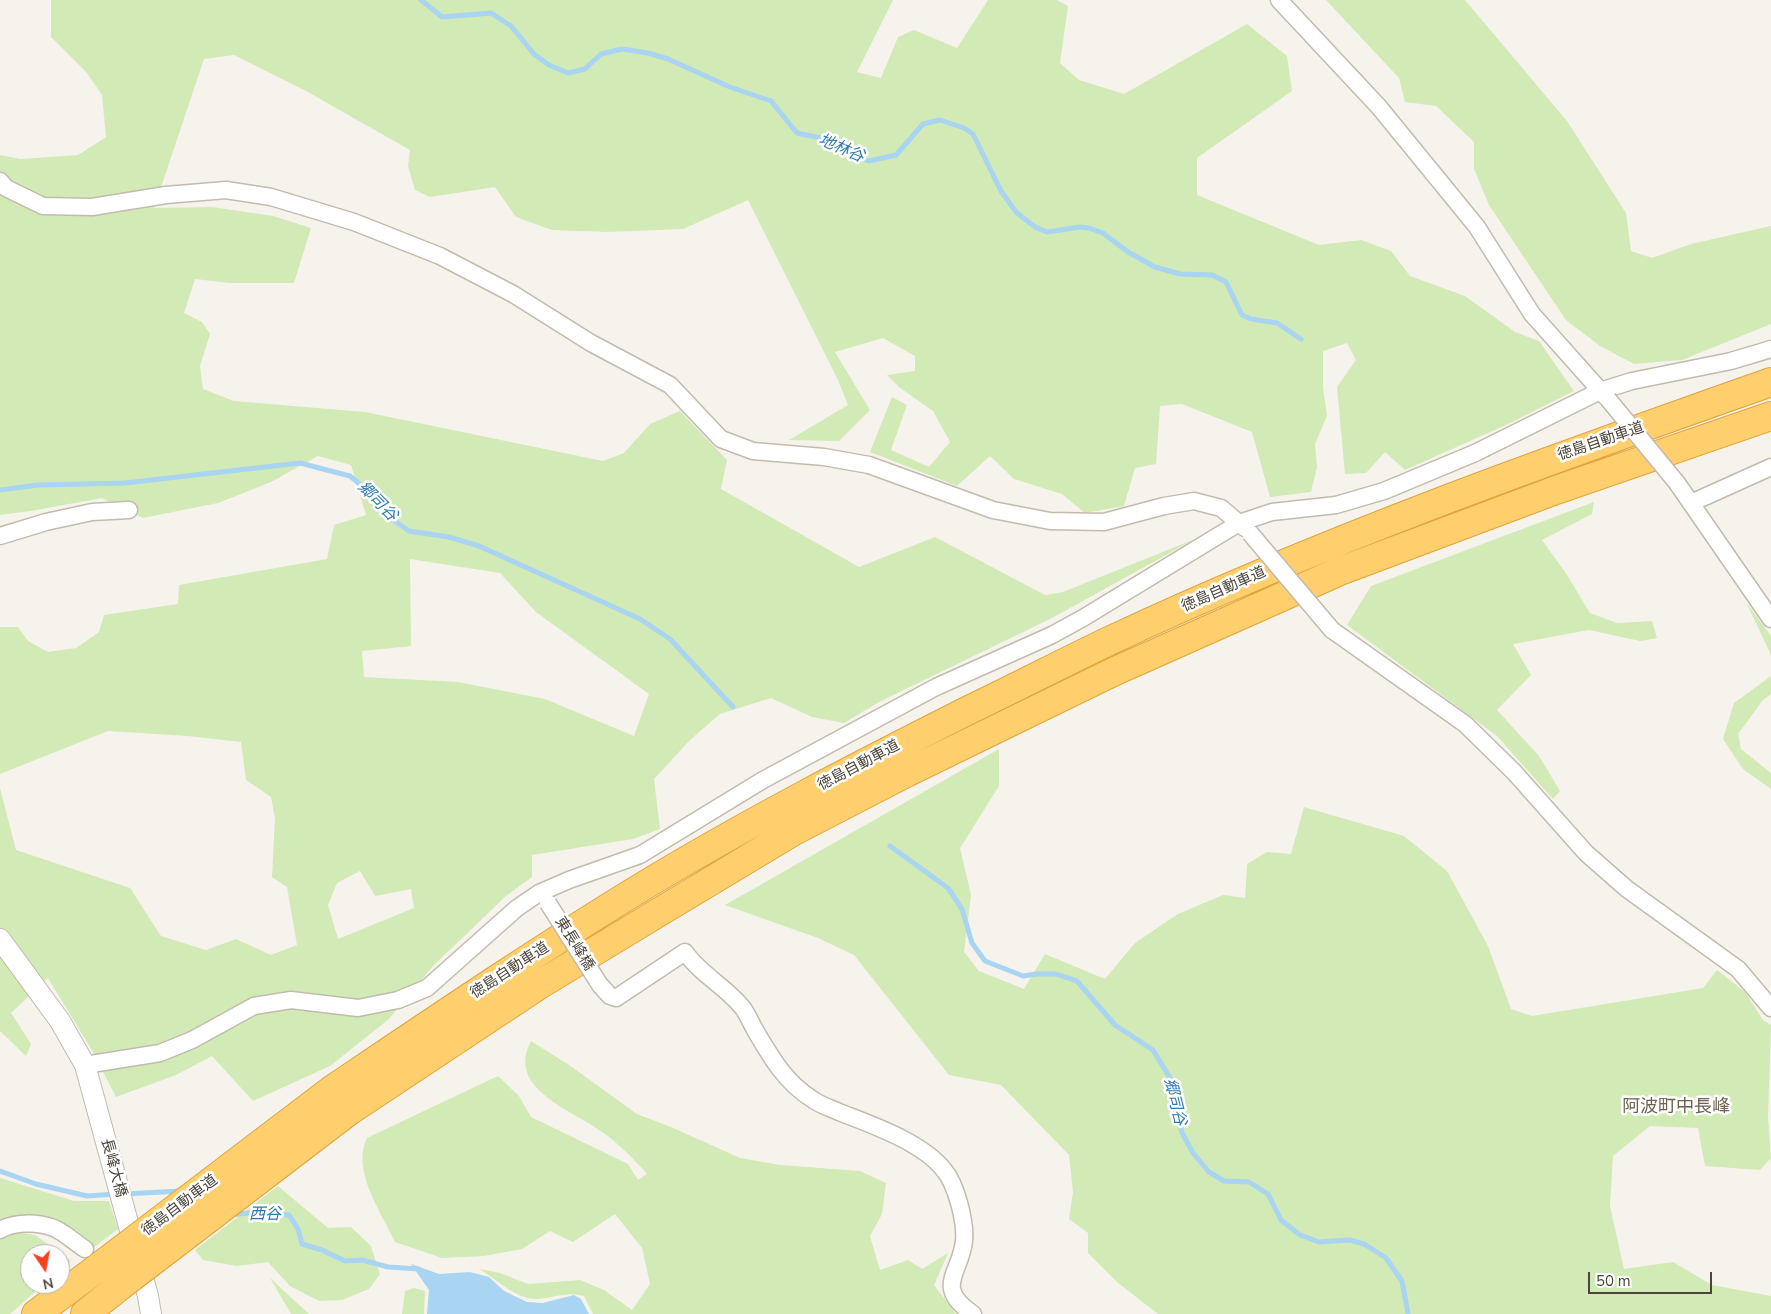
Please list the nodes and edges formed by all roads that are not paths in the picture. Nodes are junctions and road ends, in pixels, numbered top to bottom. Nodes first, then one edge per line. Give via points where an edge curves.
1 (1279, 0) edge
2 (0, 181) edge
3 (1771, 349) edge
4 (1771, 382) edge
5 (1604, 395) junction
6 (1771, 416) edge
7 (1771, 467) edge
8 (1691, 503) junction
9 (129, 510) dead end
10 (1244, 528) junction
11 (0, 536) edge
12 (1771, 619) edge
13 (543, 898) junction
14 (0, 939) edge
15 (1771, 1008) edge
16 (88, 1075) junction
17 (341, 1100) junction
18 (0, 1230) edge
19 (94, 1256) junction
20 (36, 1314) edge
21 (84, 1314) edge
22 (151, 1314) edge
23 (973, 1314) edge

1 - 5 street via 1379,106 1477,227 1532,314
2 - 10 street via 6,188 42,206 92,207 166,195 226,190 271,197 354,222 440,256 513,294 591,344 670,385 721,439 753,452 824,457 869,465 993,510 1050,521 1104,522 1194,501 1221,508
3 - 5 street via 1731,361 1632,381
4 - 17 highway, 徳島自動車道 via 1547,461 1332,544 1100,645 899,745 778,809 524,960
5 - 8 street, bridge
5 - 10 street via 1384,490 1336,505 1272,512
6 - 17 highway, 徳島自動車道 via 1556,490 1340,571 1113,672 794,831
7 - 8 street
8 - 12 street
9 - 11 street via 92,512
10 - 13 street via 1052,635 936,687 763,780 640,855 569,880
10 - 15 street, bridge via 1332,630 1465,724 1514,772 1586,853 1626,889 1738,969
13 - 16 street via 517,908 426,988 398,1000 358,1008 291,1000 254,1006 192,1040
13 - 23 street, 東長峰橋, bridge via 610,996 616,998 685,952 694,965 742,1007 773,1061 792,1085 814,1101 884,1130 932,1156 953,1181 965,1233 952,1278 953,1292 962,1306
14 - 16 street, 長峰大橋 via 60,1021
16 - 22 street, 長峰大橋
17 - 19 highway, 徳島自動車道, bridge
17 - 21 highway, 徳島自動車道, bridge
18 - 19 street via 28,1223 52,1227
19 - 20 highway, 徳島自動車道

